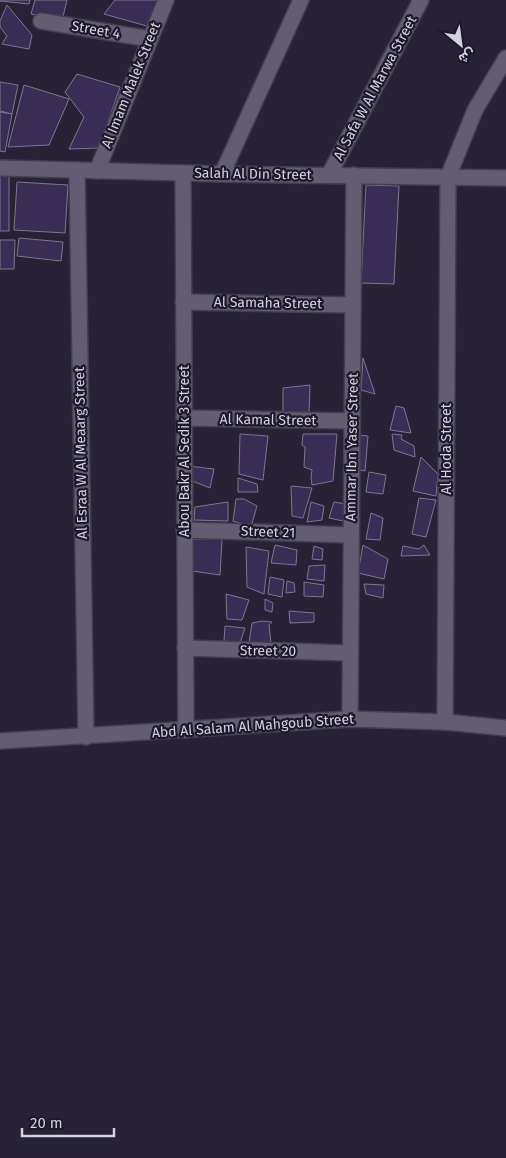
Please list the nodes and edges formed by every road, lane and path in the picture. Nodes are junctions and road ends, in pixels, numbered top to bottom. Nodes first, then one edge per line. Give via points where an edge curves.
1 (166, 0) edge
2 (301, 0) edge
3 (421, 0) edge
4 (41, 21) dead end
5 (150, 39) junction
6 (506, 58) edge
7 (0, 168) edge
8 (77, 170) junction
9 (97, 171) junction
10 (183, 173) junction
11 (222, 174) junction
12 (330, 175) junction
13 (354, 175) junction
14 (448, 177) junction
15 (506, 178) edge
16 (183, 302) junction
17 (354, 305) junction
18 (184, 418) junction
19 (352, 421) junction
20 (184, 530) junction
21 (351, 535) junction
22 (185, 648) junction
23 (350, 653) junction
24 (350, 719) junction
25 (445, 722) junction
26 (506, 728) edge
27 (186, 730) junction
28 (86, 737) junction
29 (0, 741) edge

1 - 5 street, Al Imam Malek Street
2 - 11 street
3 - 12 street, Al Safa W Al Marwa Street
4 - 5 street, Street 4
5 - 9 street, Al Imam Malek Street
6 - 14 street via 475,110
7 - 8 street, Salah Al Din Street
8 - 9 street, Salah Al Din Street
8 - 28 street, Al Esraa W Al Meaarg Street
9 - 10 street, Salah Al Din Street
10 - 11 street, Salah Al Din Street
10 - 16 street, Abou Bakr Al Sedik 3 Street
11 - 12 street, Salah Al Din Street
12 - 13 street, Salah Al Din Street
13 - 14 street, Salah Al Din Street
13 - 17 street, Ammar Ibn Yaser Street
14 - 15 street, Salah Al Din Street
14 - 25 street, Al Hoda Street
16 - 17 street, Al Samaha Street
16 - 18 street, Abou Bakr Al Sedik 3 Street
17 - 19 street, Ammar Ibn Yaser Street
18 - 19 street, Al Kamal Street
18 - 20 street, Abou Bakr Al Sedik 3 Street
19 - 21 street, Ammar Ibn Yaser Street
20 - 21 street, Street 21
20 - 22 street, Abou Bakr Al Sedik 3 Street
21 - 23 street, Ammar Ibn Yaser Street
22 - 23 street, Street 20
22 - 27 street, Abou Bakr Al Sedik 3 Street
23 - 24 street, Ammar Ibn Yaser Street
24 - 25 street, Abd Al Salam Al Mahgoub Street
24 - 27 street, Abd Al Salam Al Mahgoub Street
25 - 26 street, Abd Al Salam Al Mahgoub Street
27 - 28 street, Abd Al Salam Al Mahgoub Street
28 - 29 street, Abd Al Salam Al Mahgoub Street

